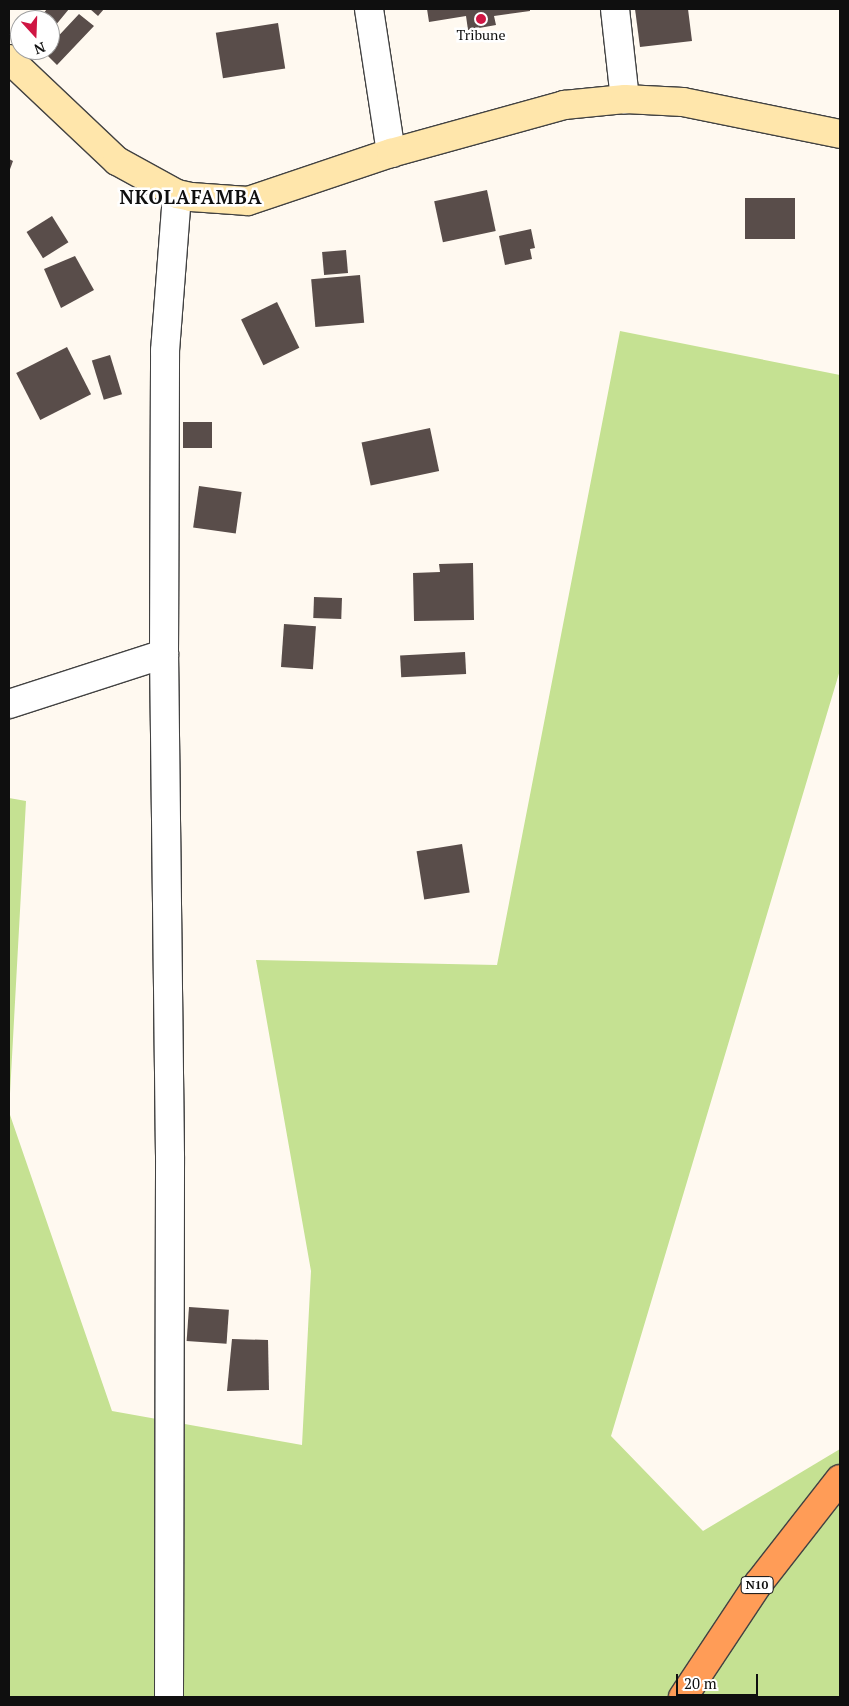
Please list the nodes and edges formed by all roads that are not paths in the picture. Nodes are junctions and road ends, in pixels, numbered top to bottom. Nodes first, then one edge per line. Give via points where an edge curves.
1 (370, 9) edge
2 (615, 9) edge
3 (9, 59) edge
4 (625, 99) junction
5 (840, 134) edge
6 (392, 153) junction
7 (177, 194) junction
8 (164, 654) junction
9 (9, 704) edge
10 (840, 1479) edge
11 (169, 1697) edge
12 (683, 1697) edge

1 - 6 street
2 - 4 street
3 - 7 main road via 117,161
4 - 5 main road via 683,102
4 - 6 main road via 564,105
6 - 7 main road via 248,201
7 - 8 street via 165,351
8 - 9 street
8 - 11 street via 170,1176
10 - 12 highway, N10 via 758,1584

